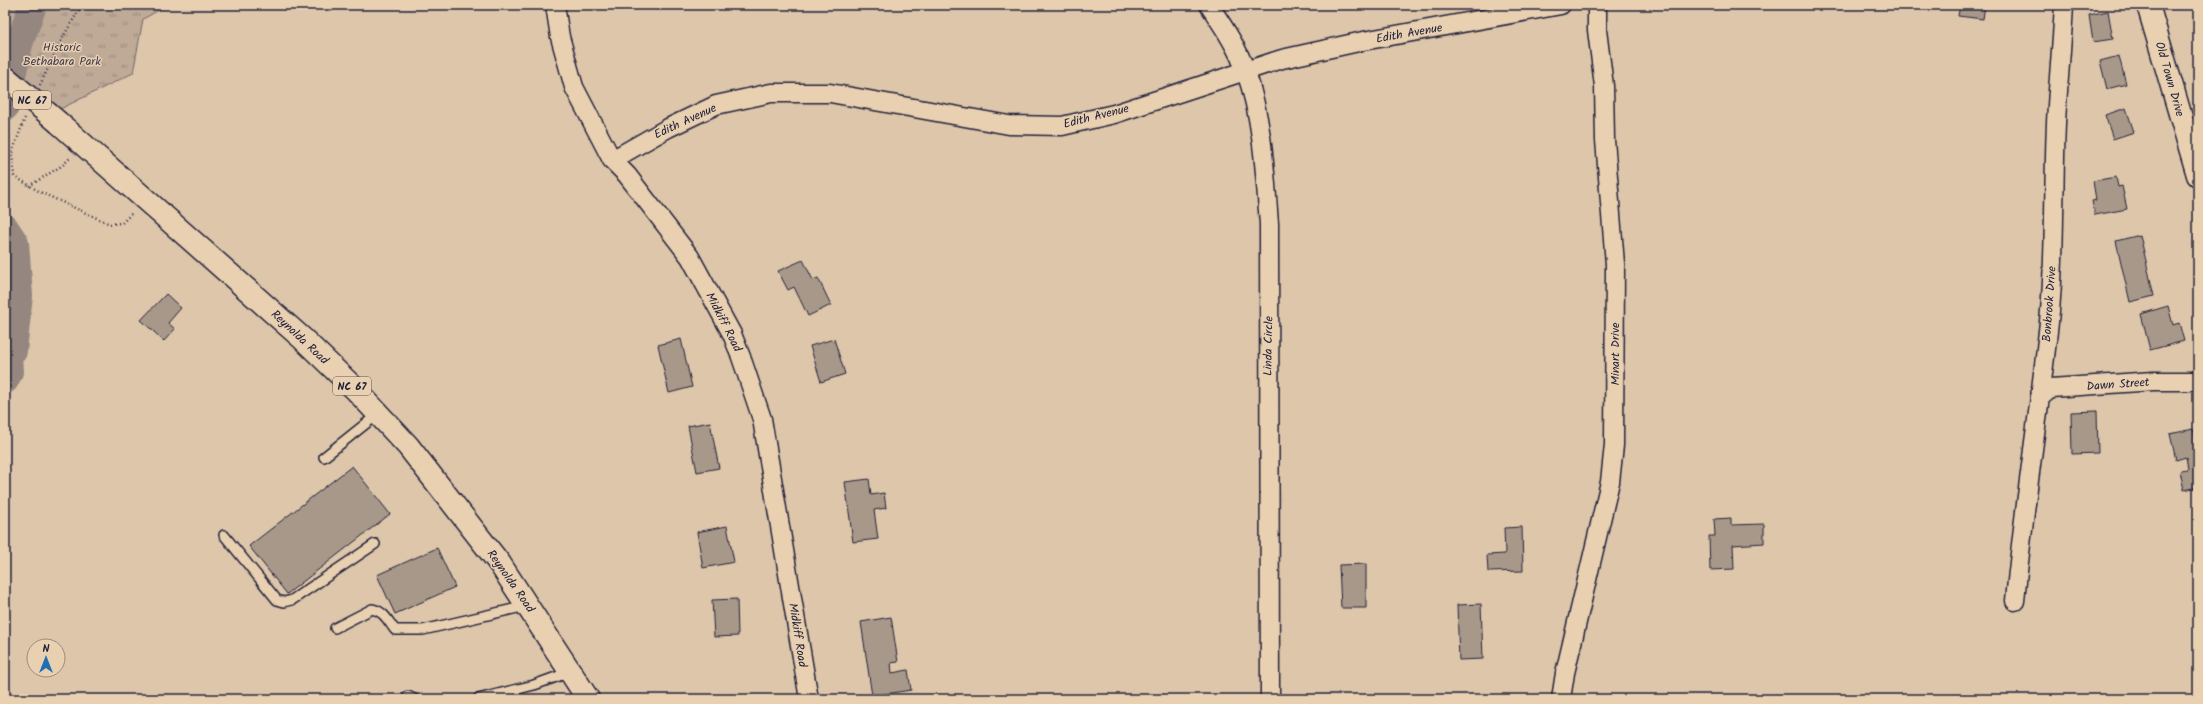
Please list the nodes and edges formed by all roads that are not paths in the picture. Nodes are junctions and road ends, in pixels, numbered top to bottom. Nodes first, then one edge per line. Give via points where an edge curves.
1 (555, 5) edge
2 (1209, 5) edge
3 (1561, 5) edge
4 (1597, 5) edge
5 (2064, 5) edge
6 (2148, 5) edge
7 (1246, 71) junction
8 (5, 78) edge
9 (612, 160) junction
10 (2198, 175) edge
11 (2198, 381) edge
12 (2042, 396) junction
13 (378, 414) junction
14 (324, 457) dead end
15 (224, 535) dead end
16 (375, 544) dead end
17 (2016, 601) dead end
18 (528, 605) junction
19 (335, 628) dead end
20 (571, 671) junction
21 (478, 699) edge
22 (587, 699) edge
23 (809, 699) edge
24 (1270, 699) edge
25 (1561, 699) edge

1 - 9 street, Midkiff Road via 560,36 574,87
2 - 7 street, Linda Circle via 1232,41
3 - 7 street, Edith Avenue via 1363,41 1282,59
4 - 25 street, Minart Drive via 1615,264 1614,445 1610,482
5 - 12 street, Bonbrook Drive via 2056,125 2051,290
6 - 10 main road, Old Town Drive
7 - 9 street, Edith Avenue via 1114,114 1062,126 1009,125 830,93 771,93 716,105 668,128
7 - 24 street, Linda Circle via 1254,97 1264,153 1269,224
8 - 13 main road, Reynolda Road / NC 67, bridge via 286,324
9 - 23 street, Midkiff Road via 627,175 690,257 732,334 741,356 762,419
11 - 12 street, Dawn Street via 2154,381 2050,388
12 - 17 street, Bonbrook Drive via 2020,544
13 - 14 lane
13 - 18 main road, Reynolda Road / NC 67 via 408,446 500,564
15 - 16 lane via 277,600 284,602 292,600
18 - 19 lane via 406,632 395,630 385,615 372,609
18 - 20 main road, Reynolda Road / NC 67
20 - 21 lane via 534,685
20 - 22 main road, Reynolda Road / NC 67

